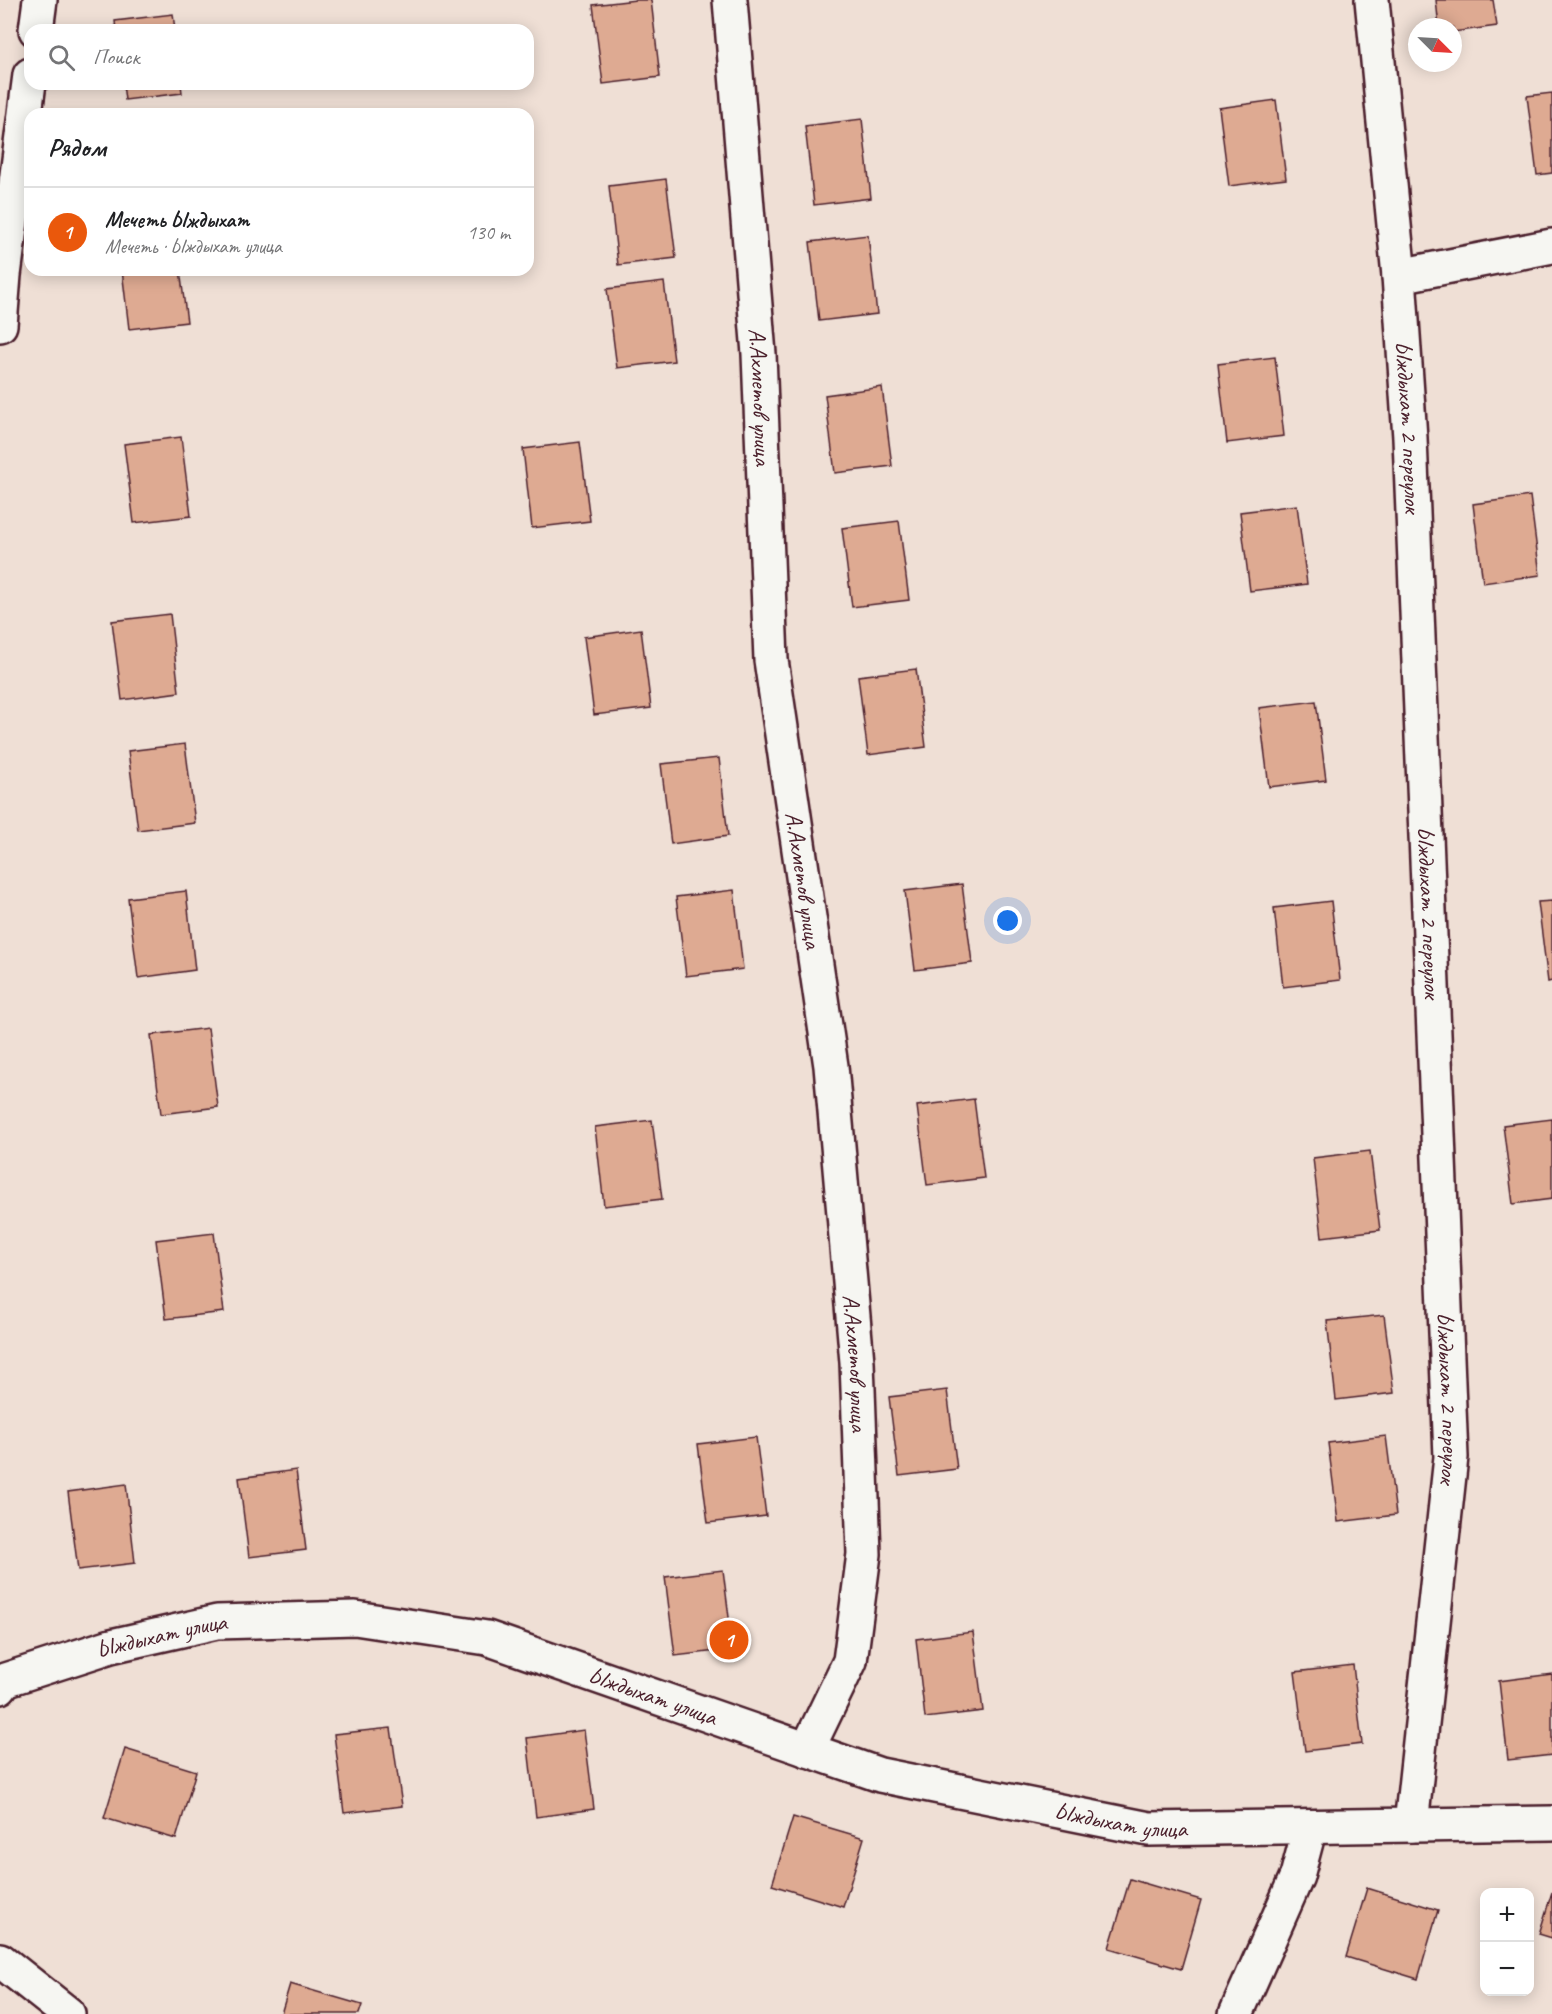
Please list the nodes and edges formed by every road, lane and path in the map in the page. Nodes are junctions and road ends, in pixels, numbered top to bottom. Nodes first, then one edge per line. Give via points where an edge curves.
1 (40, 0) edge
2 (730, 0) edge
3 (1372, 0) edge
4 (37, 24) edge
5 (28, 90) edge
6 (26, 108) edge
7 (24, 121) edge
8 (1552, 246) edge
9 (1399, 276) junction
10 (0, 325) edge
11 (0, 1687) edge
12 (807, 1750) junction
13 (1552, 1822) edge
14 (1411, 1825) junction
15 (1310, 1827) junction
16 (0, 1960) edge
17 (68, 2014) edge
18 (1236, 2014) edge

1 - 4 street
2 - 12 street, А.Ахметов улица via 759,354 771,660 831,1066 857,1362 864,1554 850,1661
3 - 9 street, Ыждыхат 2 переулок
5 - 6 street
7 - 10 street
8 - 9 street
9 - 14 street, Ыждыхат 2 переулок via 1410,438 1451,1457
11 - 12 street, Ыждыхат улица via 5,1680 111,1646 217,1622 355,1618 487,1638
12 - 15 street, Ыждыхат улица via 880,1775 1149,1828
13 - 14 street, Ыждыхат улица
14 - 15 street, Ыждыхат улица
15 - 18 street via 1297,1876
16 - 17 street

